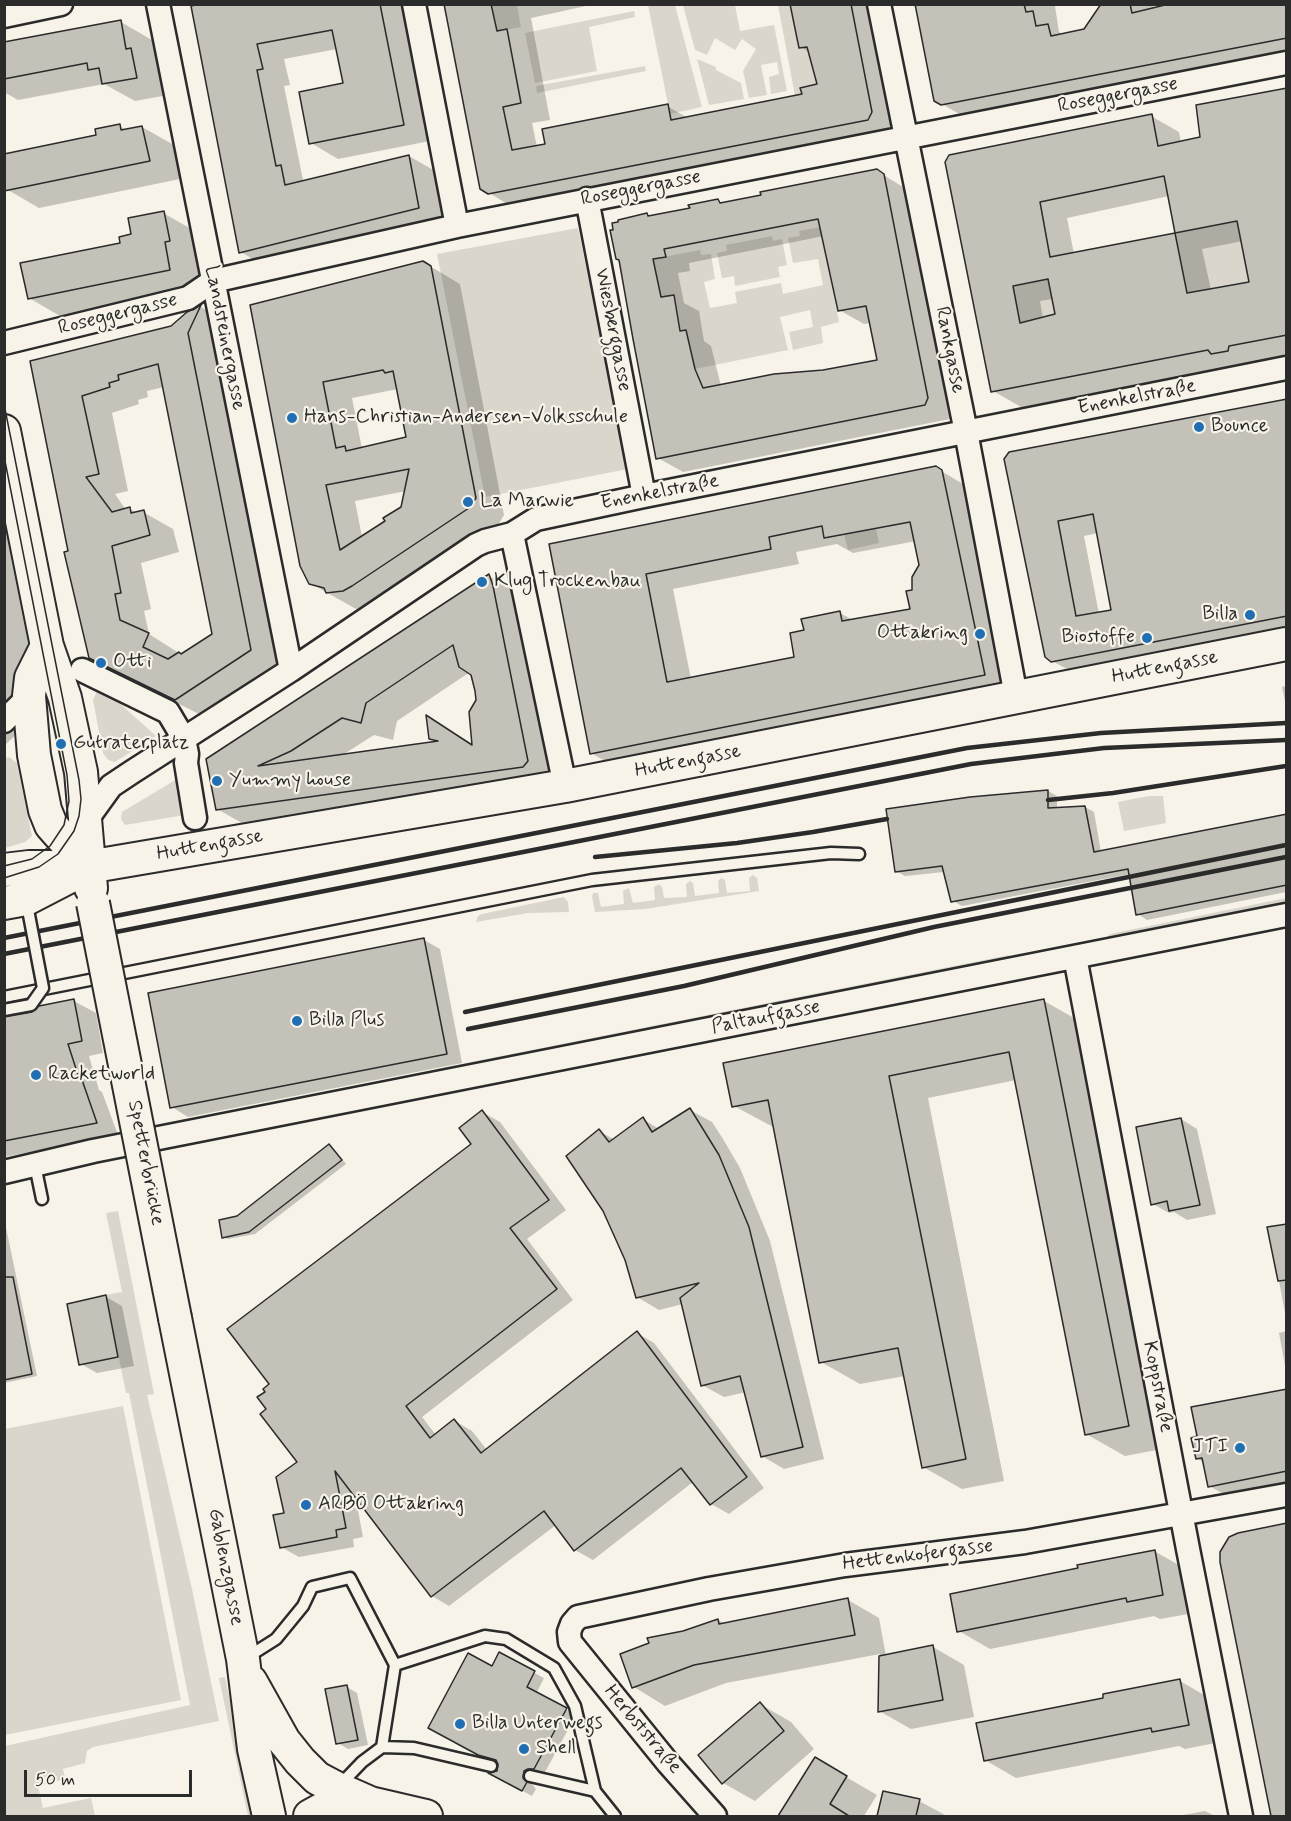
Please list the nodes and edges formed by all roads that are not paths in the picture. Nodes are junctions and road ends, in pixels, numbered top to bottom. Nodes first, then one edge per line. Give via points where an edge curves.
1 (61, 4) edge
2 (158, 4) edge
3 (414, 4) edge
4 (879, 4) edge
5 (4, 16) edge
6 (1287, 63) edge
7 (906, 138) junction
8 (587, 200) junction
9 (458, 226) junction
10 (213, 281) junction
11 (4, 343) edge
12 (1287, 368) edge
13 (4, 431) edge
14 (966, 432) junction
15 (644, 496) junction
16 (512, 534) junction
17 (1287, 645) edge
18 (47, 646) junction
19 (82, 670) dead end
20 (291, 670) junction
21 (29, 696) junction
22 (1016, 696) junction
23 (4, 721) edge
24 (184, 739) junction
25 (565, 786) junction
26 (195, 818) dead end
27 (85, 822) junction
28 (860, 854) dead end
29 (88, 867) junction
30 (4, 870) edge
31 (20, 906) edge
32 (1287, 915) edge
33 (1075, 957) junction
34 (4, 997) edge
35 (4, 1010) edge
36 (35, 1165) junction
37 (4, 1172) edge
38 (42, 1199) dead end
39 (175, 1318) joint
40 (1287, 1495) edge
41 (1181, 1514) junction
42 (570, 1642) joint
43 (395, 1665) junction
44 (245, 1666) junction
45 (382, 1747) junction
46 (491, 1766) dead end
47 (530, 1776) dead end
48 (336, 1788) junction
49 (595, 1791) junction
50 (370, 1803) junction
51 (269, 1816) edge
52 (310, 1816) edge
53 (426, 1816) edge
54 (615, 1816) edge
55 (715, 1816) edge
56 (1241, 1816) edge

1 - 5 street
2 - 10 street, Landsteinergasse
3 - 9 street
4 - 7 street, Rankgasse
6 - 7 street, Roseggergasse
7 - 8 street, Roseggergasse
7 - 14 street, Rankgasse
8 - 9 street, Roseggergasse
8 - 15 street, Wiesberggasse
9 - 10 street, Roseggergasse
10 - 11 street, Roseggergasse via 188,298
10 - 20 street, Landsteinergasse
12 - 14 street, Enenkelstraße
13 - 18 main road, Spetterbrücke
14 - 15 street, Enenkelstraße
14 - 22 street, Rankgasse
15 - 16 street, Enenkelstraße via 544,516
16 - 20 street, Enenkelstraße via 476,545
16 - 25 street
17 - 22 main road, Huttengasse
18 - 21 main road via 31,678
18 - 27 main road, Spetterbrücke via 76,744
19 - 24 street via 168,712
20 - 24 street, Enenkelstraße
21 - 23 street
21 - 29 main road via 34,755 48,818 56,833
22 - 25 main road, Huttengasse
24 - 26 street
24 - 27 street, Enenkelstraße via 111,786
25 - 29 main road, Huttengasse
27 - 29 main road, Spetterbrücke
28 - 34 lane via 592,880
29 - 30 main road, Huttengasse
29 - 31 main road, Huttengasse
29 - 39 main road, Spetterbrücke, bridge
31 - 35 lane, bridge via 43,988 31,1005
32 - 33 street, Paltaufgasse
33 - 36 street, Paltaufgasse
33 - 41 street, Koppstraße
36 - 37 street, Paltaufgasse
36 - 38 lane
39 - 44 main road, Gablenzgasse
40 - 41 street, Hettenkofergasse
41 - 42 street, Hettenkofergasse via 1025,1542 845,1564 644,1602 578,1617 569,1632
41 - 56 street, Koppstraße
42 - 55 street, Herbststraße
43 - 44 lane via 350,1578 312,1587 303,1606 276,1639
43 - 45 lane
43 - 49 lane via 485,1636 506,1639 554,1668 575,1706
44 - 48 main road via 284,1741 317,1778
44 - 51 main road, Gablenzgasse via 254,1749
45 - 46 lane via 414,1748
45 - 48 lane
47 - 49 lane
48 - 50 main road
49 - 54 lane
50 - 52 main road via 330,1804
50 - 53 main road

